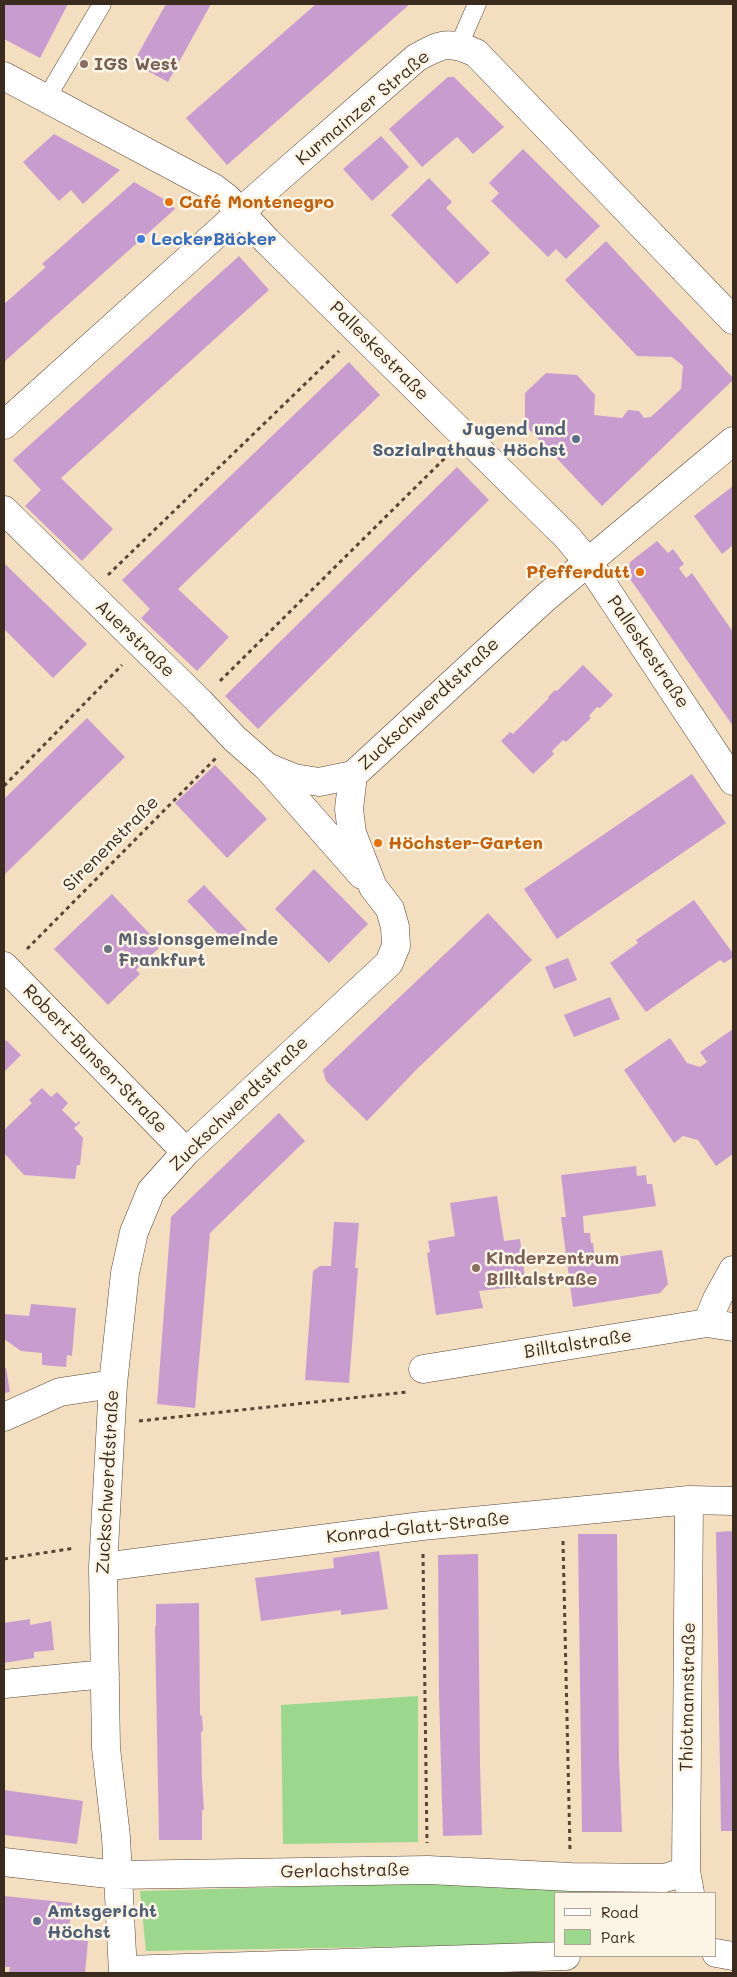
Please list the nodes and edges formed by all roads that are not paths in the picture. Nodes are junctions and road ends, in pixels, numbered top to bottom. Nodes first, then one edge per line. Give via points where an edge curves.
1 (102, 4) edge
2 (477, 4) edge
3 (459, 45) junction
4 (4, 76) edge
5 (46, 99) junction
6 (240, 213) junction
7 (733, 320) edge
8 (8, 421) edge
9 (733, 441) edge
10 (4, 442) edge
11 (4, 510) edge
12 (588, 562) junction
13 (267, 767) junction
14 (353, 774) junction
15 (733, 781) edge
16 (373, 887) junction
17 (5, 968) edge
18 (186, 1152) junction
19 (733, 1270) edge
20 (720, 1325) edge
21 (423, 1369) road end
22 (113, 1384) junction
23 (4, 1417) edge
24 (689, 1500) junction
25 (733, 1501) edge
26 (103, 1567) junction
27 (105, 1674) junction
28 (4, 1684) edge
29 (4, 1862) edge
30 (117, 1875) junction
31 (688, 1882) edge
32 (717, 1953) edge
33 (554, 1956) edge
34 (733, 1956) edge
35 (124, 1972) edge

1 - 5 lane
2 - 3 lane
3 - 6 street, Kurmainzer Straße via 436,47 416,58
3 - 7 street via 476,53
4 - 5 street, Palleskestraße
5 - 6 street, Palleskestraße via 214,188
6 - 8 street, Kurmainzer Straße
6 - 12 street, Palleskestraße via 567,537
8 - 10 street
9 - 12 street, Zuckschwerdtstraße
11 - 13 street, Auerstraße
12 - 14 street, Zuckschwerdtstraße
12 - 15 street, Palleskestraße
13 - 14 street, Auerstraße via 294,778 319,782
13 - 16 street, Auerstraße
14 - 16 street, Zuckschwerdtstraße via 349,809 352,833
16 - 18 street, Zuckschwerdtstraße via 390,909 395,927 396,946 389,963
17 - 18 street, Robert-Bunsen-Straße
18 - 22 street, Zuckschwerdtstraße via 151,1190 134,1232 125,1273
19 - 20 street via 717,1299
20 - 21 street, Billtalstraße
22 - 23 street via 60,1392
22 - 26 street, Zuckschwerdtstraße
24 - 25 street, Konrad-Glatt-Straße
24 - 26 street, Konrad-Glatt-Straße via 422,1526
24 - 31 street, Thiotmannstraße
26 - 27 street, Zuckschwerdtstraße
27 - 28 street
27 - 30 street, Zuckschwerdtstraße via 106,1748
29 - 30 street, Gerlachstraße
30 - 31 street, Gerlachstraße via 428,1870 665,1878
30 - 35 street, Zuckschwerdtstraße
32 - 34 street
33 - 35 street

